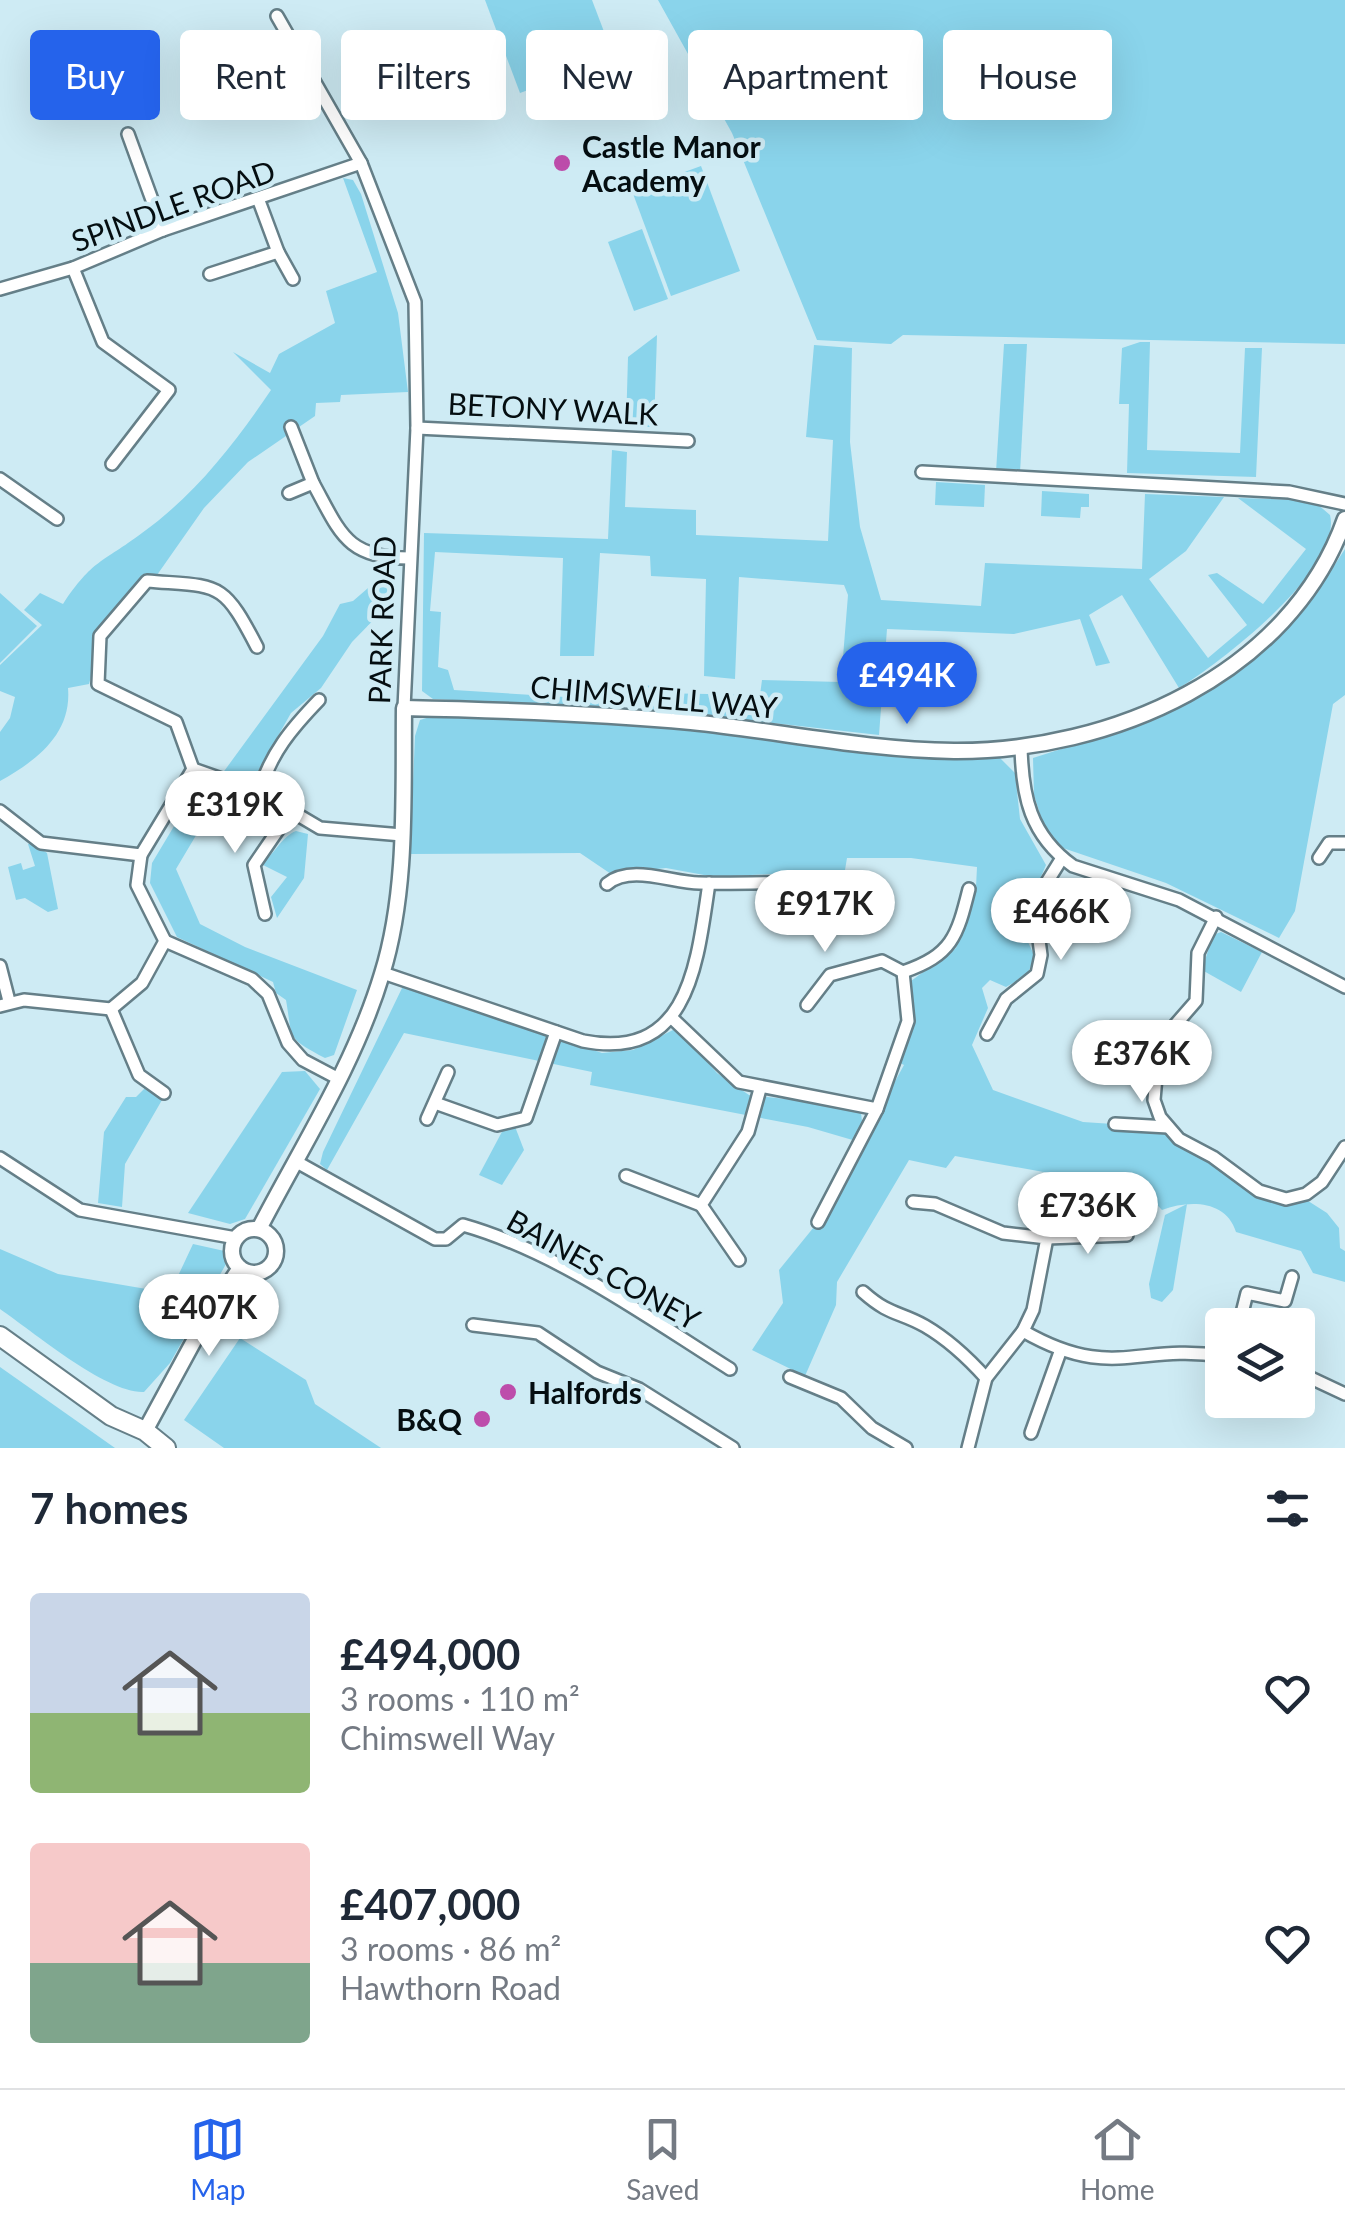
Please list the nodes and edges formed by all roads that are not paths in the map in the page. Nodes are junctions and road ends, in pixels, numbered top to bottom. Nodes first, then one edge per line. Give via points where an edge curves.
1 (278, 16) dead end
2 (128, 134) dead end
3 (361, 163) junction
4 (260, 201) junction
5 (163, 230) junction
6 (278, 252) junction
7 (73, 268) junction
8 (210, 274) dead end
9 (293, 278) dead end
10 (0, 289) edge
11 (291, 427) dead end
12 (416, 428) junction
13 (688, 440) dead end
14 (112, 464) dead end
15 (922, 472) dead end
16 (0, 479) edge
17 (313, 483) junction
18 (290, 492) dead end
19 (1345, 504) edge
20 (57, 518) dead end
21 (1345, 519) edge
22 (410, 558) junction
23 (256, 647) dead end
24 (319, 700) dead end
25 (404, 708) junction
26 (1021, 746) junction
27 (192, 769) junction
28 (259, 792) junction
29 (0, 811) edge
30 (289, 814) junction
31 (402, 834) junction
32 (1345, 844) edge
33 (141, 856) junction
34 (1062, 858) junction
35 (1319, 858) dead end
36 (819, 882) dead end
37 (709, 883) junction
38 (607, 884) dead end
39 (969, 889) dead end
40 (265, 914) dead end
41 (1216, 917) junction
42 (165, 941) junction
43 (0, 966) edge
44 (903, 972) junction
45 (383, 973) junction
46 (1345, 987) edge
47 (4, 1003) edge
48 (807, 1005) dead end
49 (111, 1009) junction
50 (672, 1018) junction
51 (556, 1032) junction
52 (987, 1034) dead end
53 (448, 1072) dead end
54 (338, 1079) junction
55 (760, 1089) junction
56 (164, 1093) dead end
57 (435, 1102) junction
58 (876, 1110) junction
59 (427, 1118) dead end
60 (1115, 1124) dead end
61 (1168, 1127) junction
62 (1345, 1147) edge
63 (0, 1158) edge
64 (295, 1161) junction
65 (626, 1176) dead end
66 (914, 1202) dead end
67 (700, 1205) junction
68 (818, 1222) dead end
69 (259, 1229) junction
70 (1126, 1235) dead end
71 (236, 1238) junction
72 (1047, 1238) junction
73 (739, 1260) dead end
74 (240, 1268) junction
75 (1292, 1277) dead end
76 (864, 1292) dead end
77 (1243, 1308) edge
78 (474, 1325) dead end
79 (1023, 1331) junction
80 (0, 1336) edge
81 (1060, 1352) junction
82 (1205, 1357) edge
83 (730, 1369) dead end
84 (790, 1377) dead end
85 (986, 1378) junction
86 (1315, 1380) edge
87 (1345, 1394) edge
88 (145, 1431) junction
89 (1031, 1433) dead end
90 (166, 1448) edge
91 (733, 1448) edge
92 (906, 1448) edge
93 (968, 1448) edge

1 - 3 street, PARK ROAD
2 - 5 street
3 - 4 street, SPINDLE ROAD
3 - 12 street, PARK ROAD via 415,302
4 - 5 street, SPINDLE ROAD
4 - 6 street
5 - 7 street, SPINDLE ROAD
6 - 8 street
6 - 9 street
7 - 10 street, SPINDLE ROAD
7 - 14 street via 103,342 169,390
11 - 17 street
12 - 13 street, BETONY WALK
12 - 22 street, PARK ROAD
15 - 19 street via 1289,492
16 - 20 street
17 - 18 street
17 - 22 street via 353,547 376,557
21 - 26 street, CHIMSWELL WAY via 1310,588 1241,661 1140,714
22 - 25 street, PARK ROAD
23 - 27 street via 238,610 214,586 147,581 100,636 98,684 176,722
24 - 28 street via 285,735
25 - 26 street, CHIMSWELL WAY via 628,716 916,750
25 - 31 street, PARK ROAD
26 - 34 street via 1029,816
27 - 28 street
27 - 33 street
28 - 30 street
29 - 33 street via 41,843
30 - 31 street via 320,828
30 - 40 street via 254,865
31 - 45 street, PARK ROAD
32 - 35 street via 1329,843
33 - 42 street via 137,885
34 - 41 street
34 - 52 street via 1034,903 1037,974 1006,999
36 - 37 street
37 - 38 street via 655,876
37 - 50 street via 694,967
39 - 44 street via 950,948
41 - 46 street
41 - 61 street via 1198,952 1196,1002 1158,1054 1154,1100
42 - 49 street via 142,983
42 - 54 street via 252,979 268,994 288,1044 302,1060
43 - 47 street
44 - 48 street via 882,961 830,975
44 - 58 street via 908,1022
45 - 51 street
45 - 54 street, PARK ROAD
47 - 49 street
49 - 56 street via 140,1075
50 - 51 street via 616,1048
50 - 55 street via 739,1082
51 - 57 street via 526,1118 497,1125
53 - 57 street
54 - 64 street, PARK ROAD
55 - 58 street
55 - 67 street via 748,1132
57 - 59 street
58 - 68 street
60 - 61 street
61 - 62 street via 1259,1191 1286,1200 1322,1182
63 - 71 street via 80,1210
64 - 69 street, PARK ROAD
64 - 83 street, BAINES CONEY via 435,1239 446,1240 463,1225 496,1234
65 - 67 street
66 - 72 street via 935,1204 1002,1233
67 - 73 street
69 - 71 street
69 - 74 street via 272,1237 276,1259 262,1272
70 - 72 street
71 - 74 street via 232,1254
72 - 79 street
74 - 88 street
75 - 77 street via 1285,1301 1247,1293
76 - 85 street via 886,1312 965,1354
78 - 91 street via 538,1333
79 - 81 street
79 - 85 street
80 - 88 main road via 111,1416
81 - 82 street via 1096,1360
81 - 89 street
84 - 92 street via 841,1398
85 - 93 street
86 - 87 street
88 - 90 main road

